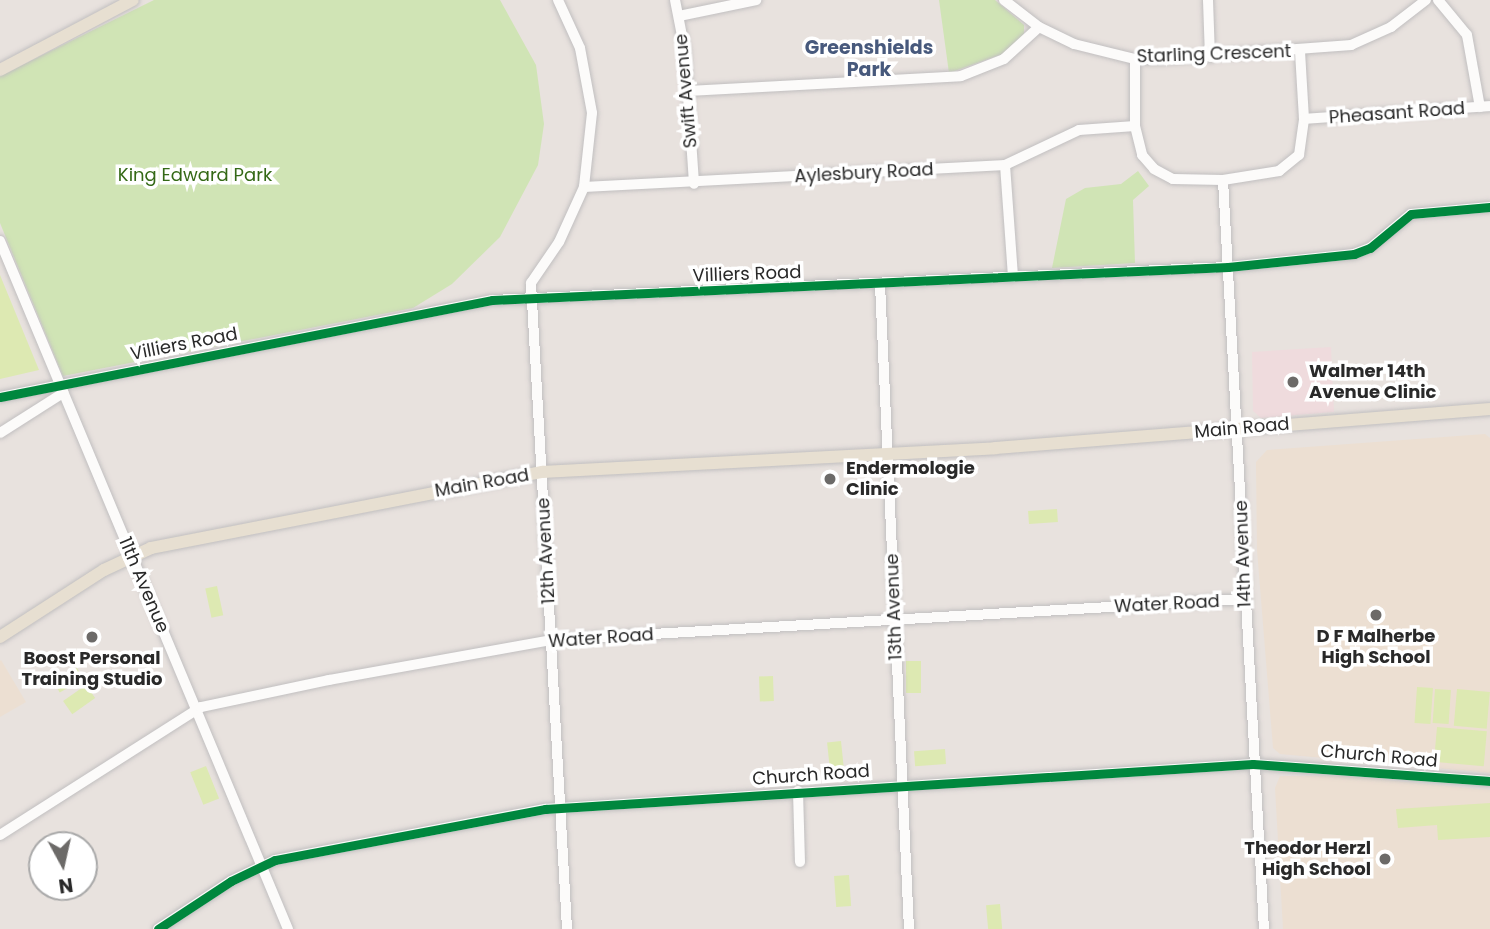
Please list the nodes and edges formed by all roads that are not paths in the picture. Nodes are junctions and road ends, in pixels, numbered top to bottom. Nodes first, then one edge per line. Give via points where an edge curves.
1 (133, 0) edge
2 (558, 0) edge
3 (675, 0) edge
4 (756, 0) edge
5 (1004, 0) edge
6 (1208, 0) edge
7 (1426, 0) edge
8 (1438, 0) edge
9 (679, 16) junction
10 (89, 22) junction
11 (1039, 27) junction
12 (1300, 51) junction
13 (1210, 57) junction
14 (1135, 59) junction
15 (0, 64) edge
16 (0, 70) edge
17 (688, 90) junction
18 (1485, 106) edge
19 (1304, 119) junction
20 (1136, 126) junction
21 (1004, 165) junction
22 (1223, 180) junction
23 (694, 184) junction
24 (584, 187) junction
25 (1490, 207) edge
26 (0, 241) edge
27 (1228, 267) junction
28 (1013, 277) junction
29 (880, 284) junction
30 (532, 298) junction
31 (62, 389) junction
32 (0, 397) edge
33 (1490, 409) edge
34 (1490, 416) edge
35 (1237, 432) junction
36 (0, 433) edge
37 (888, 455) junction
38 (543, 472) junction
39 (131, 555) junction
40 (1245, 599) junction
41 (894, 620) junction
42 (0, 637) edge
43 (551, 640) junction
44 (197, 710) junction
45 (1253, 764) junction
46 (1490, 781) edge
47 (903, 785) junction
48 (798, 791) junction
49 (560, 808) junction
50 (0, 835) edge
51 (800, 862) dead end
52 (261, 865) junction
53 (158, 929) edge
54 (288, 929) edge
55 (567, 929) edge
56 (909, 929) edge
57 (1264, 929) edge

1 - 10 main road
2 - 24 street via 590,82 591,144
3 - 9 street, Swift Avenue
4 - 9 street
5 - 11 street, Starling Crescent
6 - 13 street
7 - 12 street, Starling Crescent via 1373,37
8 - 18 street via 1467,35
9 - 17 street, Swift Avenue
10 - 15 main road
10 - 16 main road
11 - 14 street, Starling Crescent via 1094,50
11 - 17 street via 1004,59 961,76
12 - 13 street, Starling Crescent
12 - 19 street
13 - 14 street, Starling Crescent
14 - 20 street
17 - 23 street, Swift Avenue
18 - 19 street, Pheasant Road
19 - 22 street via 1303,145 1294,162 1279,171
20 - 21 street, Aylesbury Road via 1079,130 1021,161
20 - 22 street via 1142,155 1162,175
21 - 23 street, Aylesbury Road
21 - 28 street
22 - 27 street, 14th Avenue
23 - 24 street, Aylesbury Road
24 - 30 street via 559,242 532,280
25 - 27 street, Villiers Road via 1411,214 1370,248 1354,254
26 - 31 street, 11th Avenue
27 - 28 street, Villiers Road
27 - 35 street, 14th Avenue
28 - 29 street, Villiers Road
29 - 30 street, Villiers Road
29 - 37 street, 13th Avenue
30 - 31 street, Villiers Road via 473,302
30 - 38 street, 12th Avenue
31 - 32 street, Villiers Road
31 - 36 street
31 - 39 street, 11th Avenue
33 - 35 main road, Main Road
34 - 35 main road, Main Road
35 - 37 main road, Main Road
35 - 40 street, 14th Avenue
37 - 38 main road, Main Road
37 - 41 street, 13th Avenue
38 - 39 main road, Main Road
38 - 43 street, 12th Avenue
39 - 42 main road, Main Road
39 - 44 street, 11th Avenue
40 - 41 street, Water Road
40 - 45 street, 14th Avenue
41 - 43 street, Water Road
41 - 47 street, 13th Avenue
43 - 44 street, Water Road via 223,701
43 - 49 street, 12th Avenue
44 - 50 street, Water Road
44 - 52 street, 11th Avenue
45 - 46 street, Church Road
45 - 47 street, Church Road
45 - 57 street, 14th Avenue
47 - 48 street, Church Road
47 - 56 street, 13th Avenue
48 - 49 street, Church Road
48 - 51 street
49 - 52 street, Church Road
49 - 55 street, 12th Avenue
52 - 53 street, Church Road
52 - 54 street, 11th Avenue

